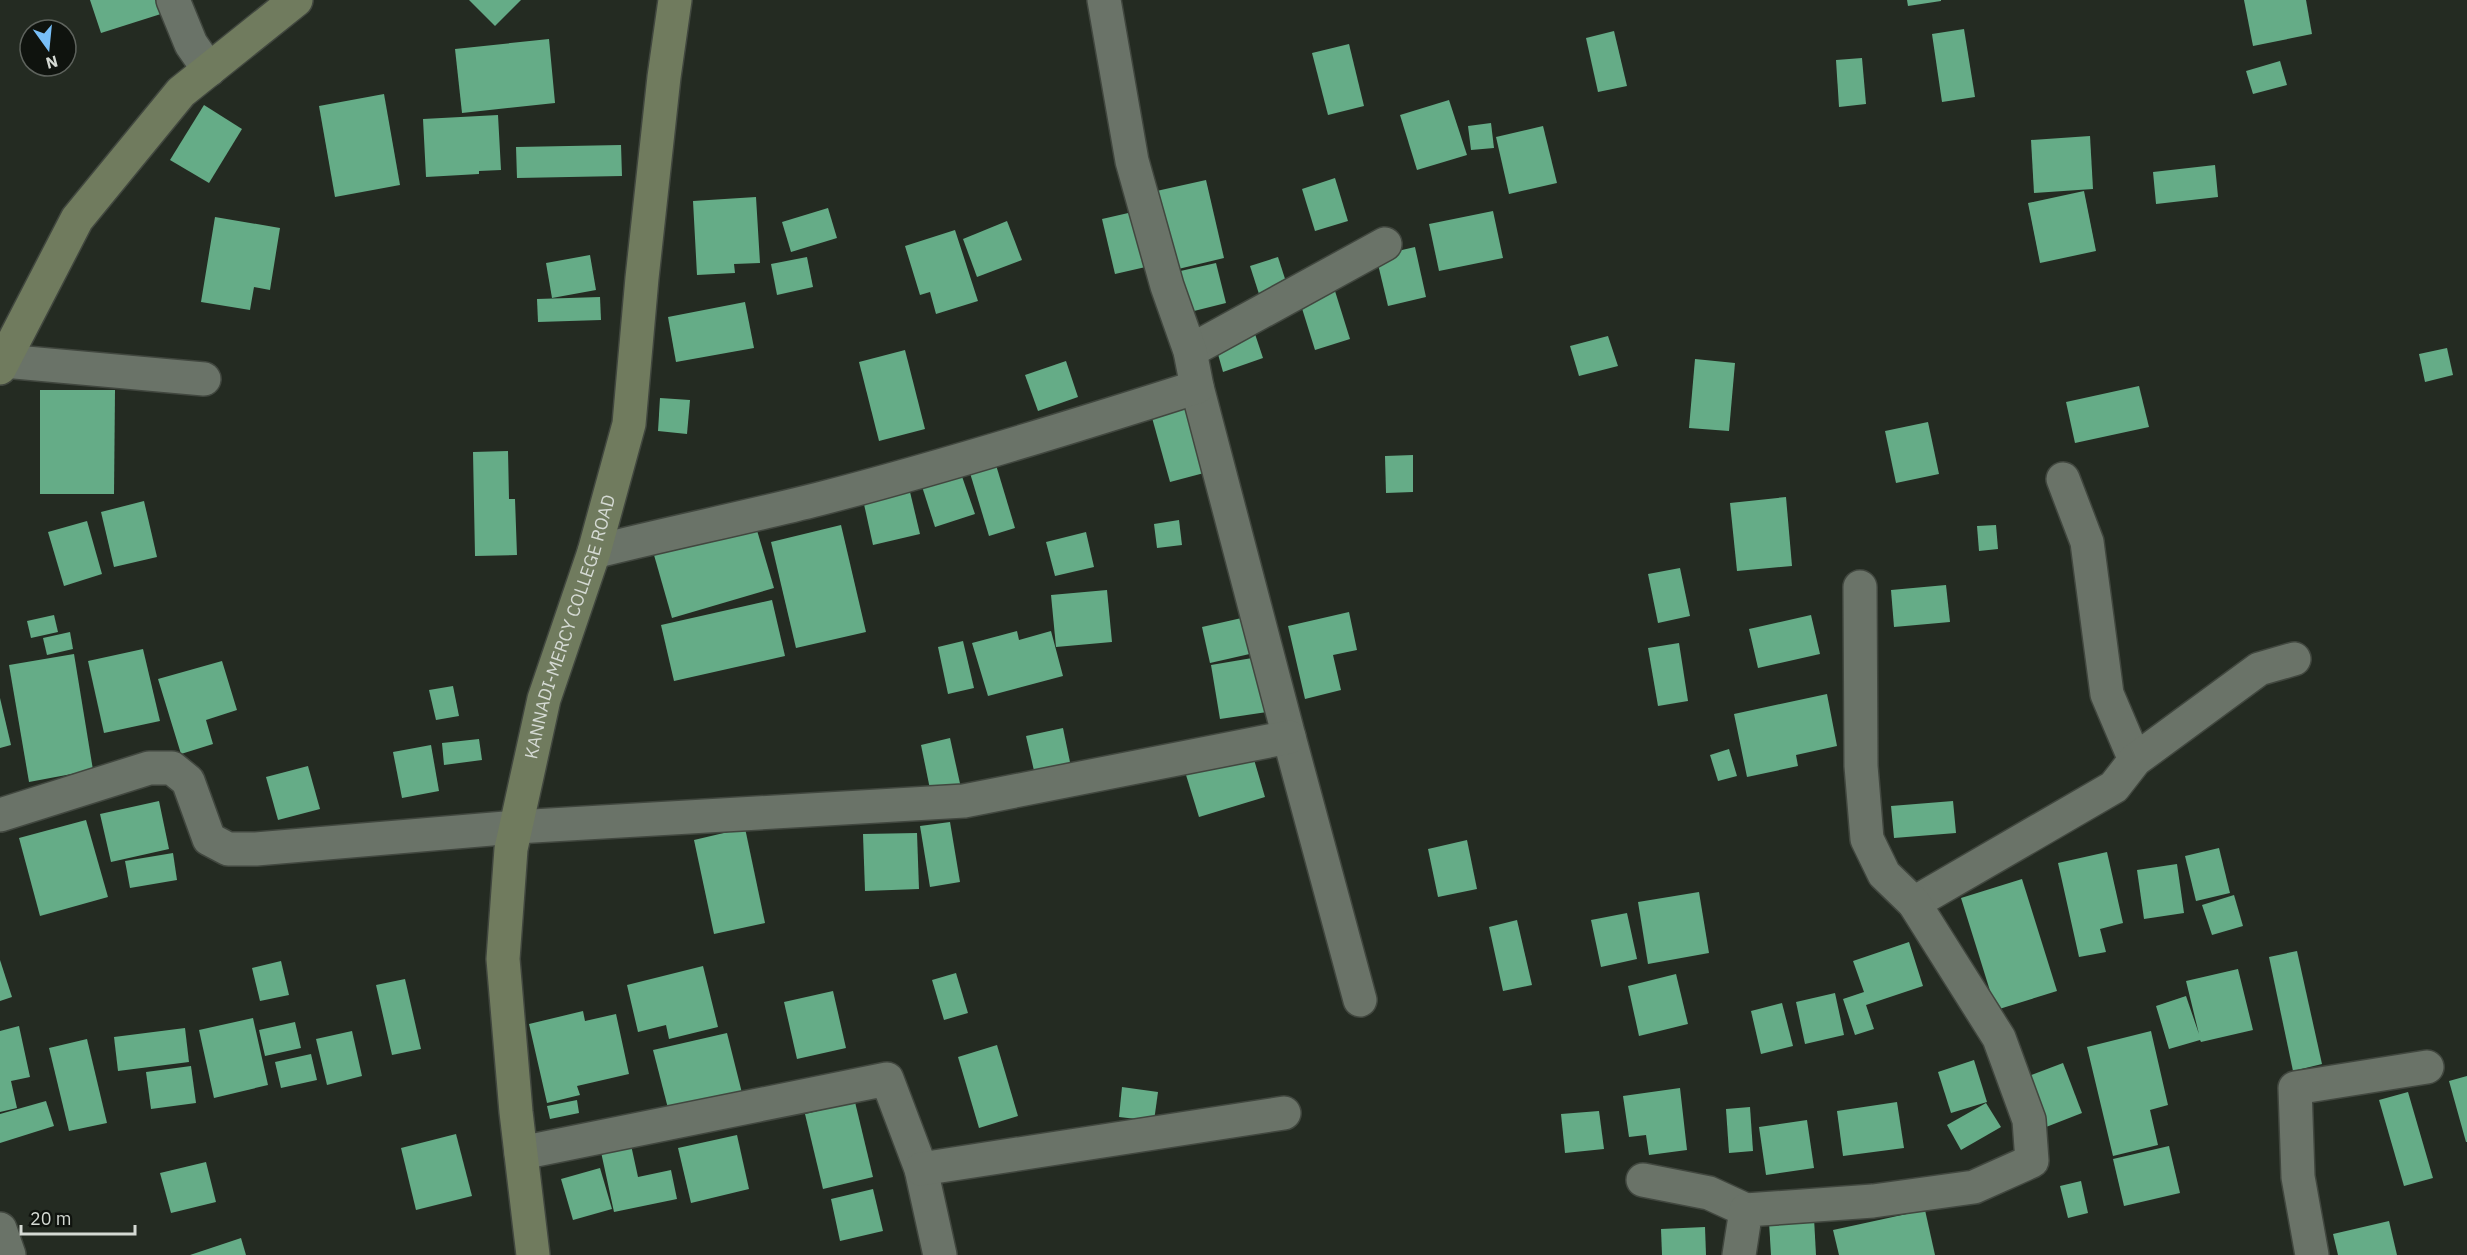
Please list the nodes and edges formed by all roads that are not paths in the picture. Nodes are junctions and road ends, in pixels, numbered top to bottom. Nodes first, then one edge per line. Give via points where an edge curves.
1 (172, 0) edge
2 (296, 0) edge
3 (675, 0) edge
4 (1104, 0) edge
5 (209, 70) junction
6 (1385, 244) dead end
7 (1190, 351) junction
8 (2, 364) edge
9 (204, 379) dead end
10 (1197, 387) junction
11 (2063, 479) dead end
12 (594, 552) junction
13 (1860, 587) dead end
14 (2294, 659) dead end
15 (1288, 737) junction
16 (2135, 760) junction
17 (0, 815) edge
18 (516, 827) junction
19 (1914, 903) junction
20 (1360, 1000) dead end
21 (2427, 1066) dead end
22 (1284, 1113) dead end
23 (521, 1153) junction
24 (921, 1169) junction
25 (1643, 1180) dead end
26 (1746, 1210) junction
27 (0, 1229) edge
28 (9, 1255) edge
29 (533, 1255) edge
30 (940, 1255) edge
31 (1739, 1255) edge
32 (2312, 1255) edge

1 - 5 street via 191,44
2 - 5 main road
3 - 12 main road, KANNADI-MERCY COLLEGE ROAD via 652,183 629,424
4 - 7 street via 1132,161 1167,286
5 - 8 main road via 181,92 76,219
6 - 7 street
7 - 10 street
8 - 9 street
10 - 12 street via 906,476
10 - 15 street
11 - 16 street via 2087,542 2107,694
12 - 18 main road, KANNADI-MERCY COLLEGE ROAD via 544,699
13 - 19 street via 1861,766 1868,839 1884,874
14 - 16 street via 2259,669
15 - 18 street via 964,801
15 - 20 street
16 - 19 street via 2114,787
17 - 18 street via 149,768 172,768 188,781 209,839 228,849
18 - 23 main road, KANNADI-MERCY COLLEGE ROAD via 503,959
19 - 26 street via 1999,1038 2029,1120 2032,1161 1974,1187 1873,1201
21 - 32 street via 2295,1088 2298,1177
22 - 24 street
23 - 24 street via 887,1079
23 - 29 main road, KANNADI-MERCY COLLEGE ROAD
24 - 30 street
25 - 26 street via 1709,1193
26 - 31 street
27 - 28 street

